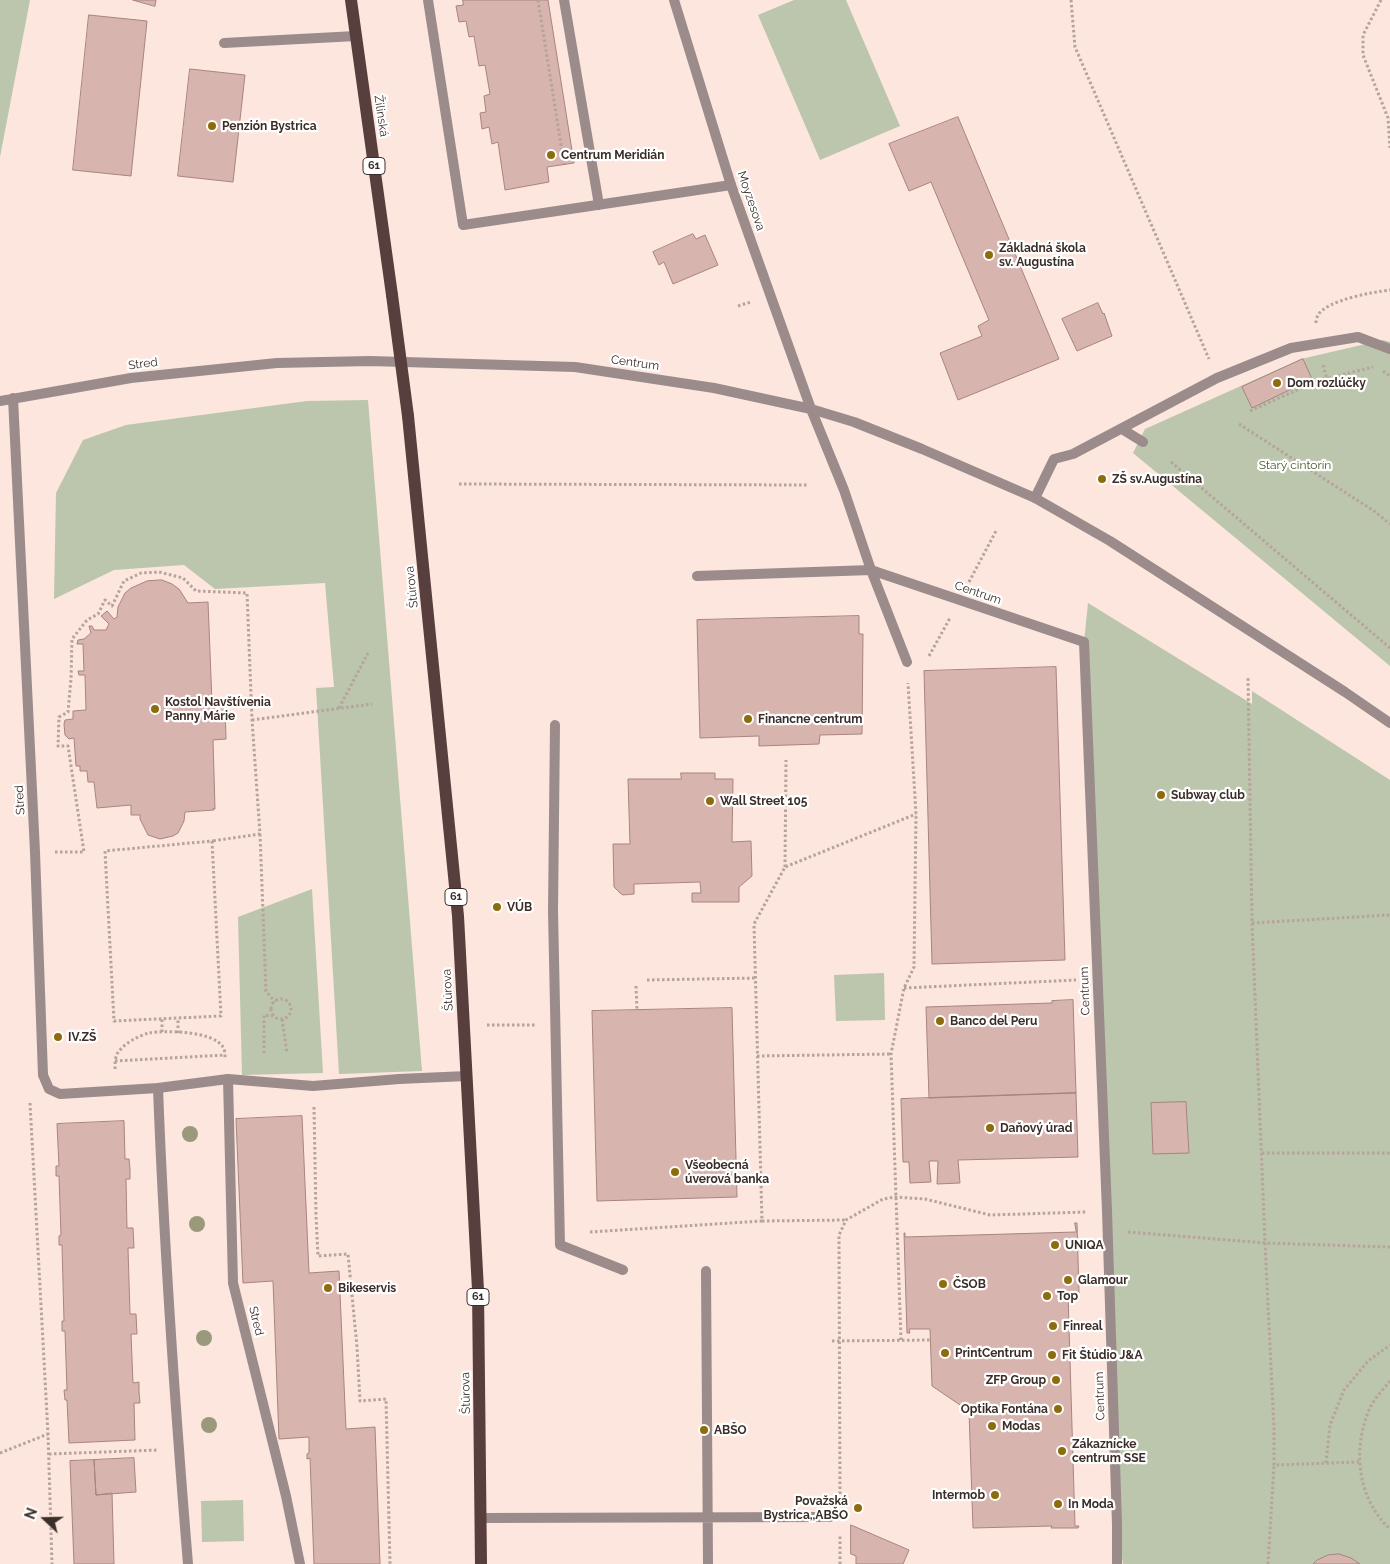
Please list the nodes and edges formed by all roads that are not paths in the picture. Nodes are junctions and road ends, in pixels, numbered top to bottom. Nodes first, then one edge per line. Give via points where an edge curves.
1 (351, 0) edge
2 (428, 0) edge
3 (564, 0) edge
4 (674, 0) edge
5 (356, 36) junction
6 (224, 43) dead end
7 (731, 185) junction
8 (599, 205) junction
9 (1390, 349) edge
10 (482, 364) joint
11 (13, 398) junction
12 (0, 401) edge
13 (811, 409) junction
14 (408, 416) joint
15 (1122, 429) junction
16 (1143, 442) dead end
17 (1035, 498) junction
18 (871, 570) junction
19 (697, 576) dead end
20 (907, 662) road end
21 (1390, 723) edge
22 (555, 725) dead end
23 (467, 1076) junction
24 (228, 1079) junction
25 (158, 1088) junction
26 (623, 1270) dead end
27 (706, 1271) dead end
28 (708, 1517) junction
29 (830, 1517) dead end
30 (481, 1518) junction
31 (188, 1564) edge
32 (300, 1564) edge
33 (480, 1564) edge
34 (708, 1564) edge
35 (1117, 1564) edge

1 - 5 main road, Žilinská / 61
2 - 8 street via 463,225
3 - 8 street
4 - 7 street, Moyzesova
5 - 6 street
5 - 14 main road, Žilinská / 61, bridge
7 - 8 street
7 - 13 street, Moyzesova
9 - 15 street via 1358,337 1291,348 1217,378
10 - 11 street, Stred via 277,363 130,378
10 - 13 street, Centrum via 575,367 714,388
11 - 12 street, Stred
11 - 25 street, Stred via 43,1075 49,1089 60,1094
13 - 17 street, Centrum via 922,449
13 - 18 street via 844,490
14 - 23 main road, Štúrova / 61 via 458,916
15 - 16 street
15 - 17 street via 1073,454 1054,459
17 - 21 street, Centrum via 1110,541
18 - 19 street, Centrum
18 - 20 street
18 - 35 street, Centrum via 1084,642 1107,1211
22 - 26 street via 553,910 560,1245
23 - 24 street, Stred via 313,1086
23 - 30 main road, Štúrova / 61 via 478,1290
24 - 25 street, Stred
24 - 32 street, Stred via 234,1283
25 - 31 street via 178,1450
27 - 28 street
28 - 29 street
28 - 30 street
28 - 34 street
30 - 33 main road, Štúrova / 61

